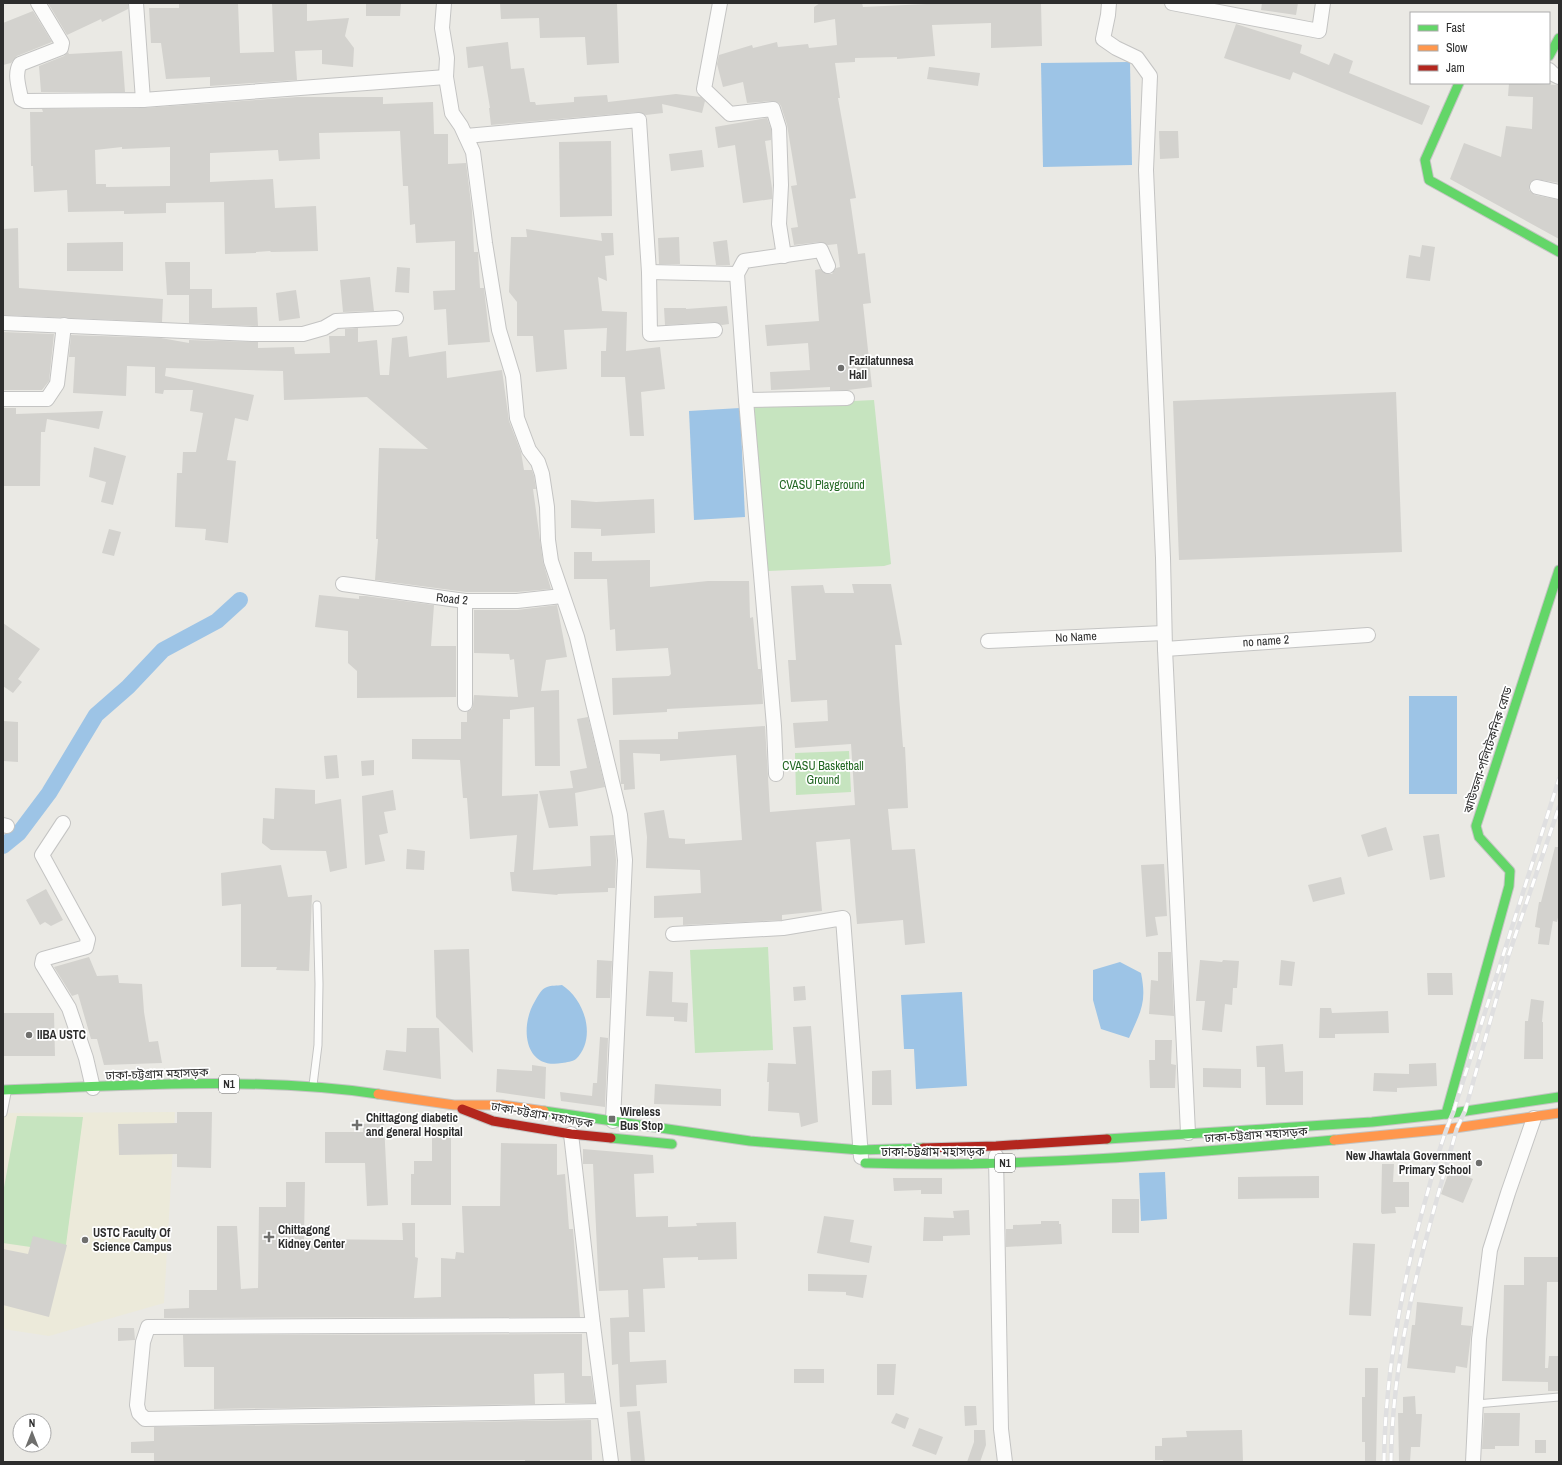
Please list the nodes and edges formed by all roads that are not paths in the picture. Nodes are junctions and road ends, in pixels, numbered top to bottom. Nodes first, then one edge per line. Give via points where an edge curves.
1 (38, 3) edge
2 (136, 3) edge
3 (444, 3) edge
4 (720, 3) edge
5 (1109, 3) edge
6 (1172, 3) edge
7 (1323, 3) edge
8 (1559, 38) edge
9 (1550, 54) edge
10 (1550, 71) edge
11 (446, 77) junction
12 (1559, 77) edge
13 (1459, 84) edge
14 (142, 100) junction
15 (466, 136) junction
16 (1537, 187) dead end
17 (1559, 192) edge
18 (1559, 252) edge
19 (784, 256) junction
20 (828, 266) dead end
21 (649, 272) junction
22 (737, 274) junction
23 (396, 318) dead end
24 (3, 323) edge
25 (64, 325) junction
26 (715, 330) dead end
27 (847, 398) dead end
28 (3, 399) edge
29 (746, 400) junction
30 (1559, 570) edge
31 (343, 584) dead end
32 (562, 596) junction
33 (465, 601) junction
34 (1164, 632) junction
35 (1368, 635) dead end
36 (988, 641) dead end
37 (1165, 649) junction
38 (465, 704) dead end
39 (776, 774) dead end
40 (63, 823) dead end
41 (317, 905) dead end
42 (673, 934) dead end
43 (313, 1087) junction
44 (93, 1088) junction
45 (5, 1090) edge
46 (1559, 1097) edge
47 (454, 1105) junction
48 (3, 1113) edge
49 (1559, 1113) edge
50 (1446, 1114) junction
51 (1534, 1118) junction
52 (613, 1121) junction
53 (1188, 1133) junction
54 (571, 1134) junction
55 (684, 1145) dead end
56 (996, 1146) junction
57 (858, 1159) junction
58 (996, 1163) junction
59 (592, 1325) junction
60 (1559, 1397) edge
61 (1476, 1404) junction
62 (604, 1411) junction
63 (611, 1462) edge
64 (1005, 1462) edge
65 (1473, 1462) edge

1 - 14 street via 62,43 61,48 20,64 16,70 21,99
2 - 14 street
3 - 11 street via 442,28 447,58
4 - 19 street via 704,89 730,114 773,109 779,128 779,224
5 - 34 street via 1103,39 1137,58 1150,76 1146,170 1164,558
6 - 7 street via 1319,31
8 - 9 main road
10 - 12 street
11 - 14 street
11 - 15 street via 452,113
13 - 18 main road via 1425,160 1429,180
15 - 21 street via 639,120
15 - 32 street via 473,152 484,243 499,330 513,376 517,418 529,450 538,462 542,474 551,561
16 - 17 street
19 - 20 street via 822,250
19 - 22 street via 744,261
21 - 22 street
21 - 26 street via 650,334
22 - 29 street
23 - 25 street via 336,321 324,328 303,334
24 - 25 street
25 - 28 street via 57,384 47,399
27 - 29 street
29 - 39 street
30 - 50 main road, ঝাউতলা-পলিটেকনিক রোড via 1476,826 1479,837 1510,872 1509,886
31 - 33 street, Road 2
32 - 33 street, Road 2 via 517,602
32 - 52 street via 577,637 620,814 625,860
33 - 38 street
34 - 36 street, No Name
34 - 37 street
35 - 37 street, no name 2
37 - 53 street
40 - 44 street via 42,855 88,939 86,947 43,958 42,964 69,1008
41 - 43 lane via 318,1045
42 - 57 street via 783,928 844,918
43 - 44 main road, ঢাকা-চট্টগ্রাম মহাসড়ক / N1 via 214,1084
43 - 47 main road, ঢাকা-চট্টগ্রাম মহাসড়ক / N1
44 - 45 main road, ঢাকা-চট্টগ্রাম মহাসড়ক / N1
45 - 48 lane
46 - 50 main road, ঢাকা-চট্টগ্রাম মহাসড়ক / N1
47 - 52 main road, ঢাকা-চট্টগ্রাম মহাসড়ক / N1 via 502,1104
47 - 54 main road, ঢাকা-চট্টগ্রাম মহাসড়ক / N1 via 493,1121
49 - 51 main road, ঢাকা-চট্টগ্রাম মহাসড়ক / N1
50 - 53 main road, ঢাকা-চট্টগ্রাম মহাসড়ক / N1 via 1372,1122
51 - 58 main road, ঢাকা-চট্টগ্রাম মহাসড়ক / N1 via 1404,1135 1322,1142
51 - 61 street via 1490,1250 1479,1339
52 - 57 main road, ঢাকা-চট্টগ্রাম মহাসড়ক / N1
53 - 56 main road, ঢাকা-চট্টগ্রাম মহাসড়ক / N1
54 - 55 main road, ঢাকা-চট্টগ্রাম মহাসড়ক / N1
54 - 59 street
56 - 57 main road, ঢাকা-চট্টগ্রাম মহাসড়ক / N1
56 - 58 street
57 - 58 main road, ঢাকা-চট্টগ্রাম মহাসড়ক / N1 via 925,1166
58 - 64 street via 1001,1429
59 - 62 street
59 - 62 street via 148,1327 143,1342 137,1405 139,1413 145,1419
60 - 61 lane
61 - 65 street
62 - 63 street

